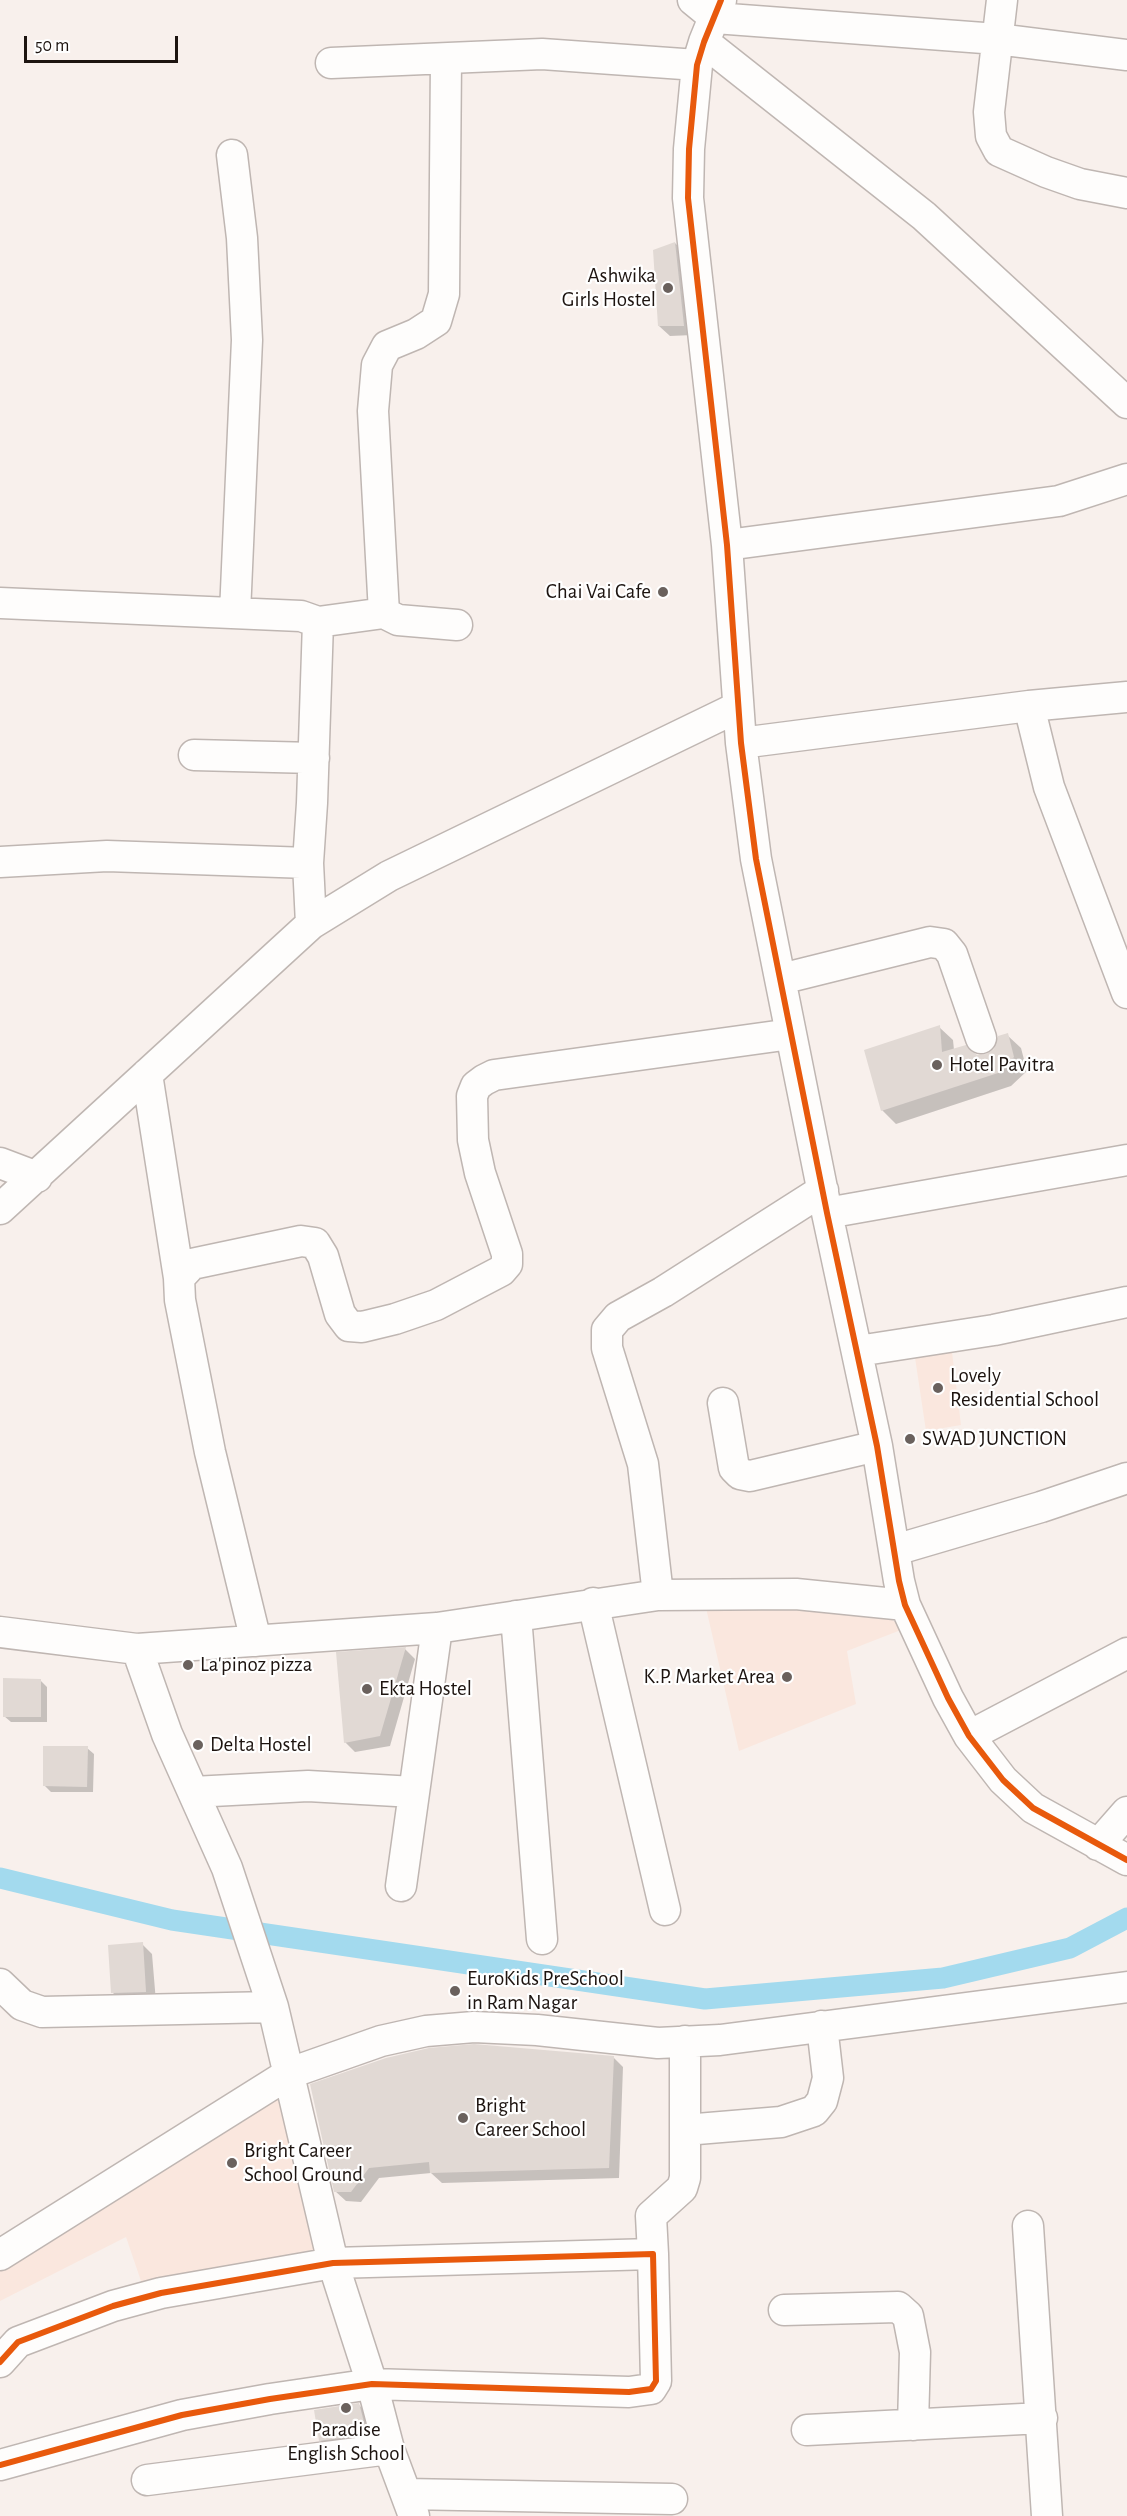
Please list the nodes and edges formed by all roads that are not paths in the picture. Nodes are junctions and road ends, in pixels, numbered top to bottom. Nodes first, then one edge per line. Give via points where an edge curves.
1 (1002, 0) edge
2 (706, 25) edge
3 (997, 39) junction
4 (1127, 55) edge
5 (446, 59) junction
6 (331, 63) dead end
7 (232, 155) dead end
8 (1127, 193) edge
9 (1127, 403) edge
10 (1127, 479) edge
11 (728, 545) junction
12 (0, 603) edge
13 (384, 613) junction
14 (235, 614) junction
15 (318, 622) junction
16 (457, 625) dead end
17 (1127, 697) edge
18 (738, 706) junction
19 (1029, 706) junction
20 (741, 743) junction
21 (194, 755) dead end
22 (314, 758) junction
23 (0, 862) edge
24 (308, 863) junction
25 (310, 924) junction
26 (780, 979) junction
27 (1127, 993) edge
28 (791, 1034) junction
29 (981, 1038) dead end
30 (147, 1074) junction
31 (1127, 1160) edge
32 (0, 1163) edge
33 (37, 1177) junction
34 (825, 1202) junction
35 (0, 1209) edge
36 (179, 1278) junction
37 (1127, 1302) edge
38 (858, 1351) junction
39 (723, 1403) dead end
40 (878, 1446) junction
41 (1127, 1478) edge
42 (895, 1550) junction
43 (658, 1595) junction
44 (593, 1603) junction
45 (905, 1605) junction
46 (516, 1616) junction
47 (437, 1628) junction
48 (0, 1632) edge
49 (256, 1641) junction
50 (137, 1649) junction
51 (1127, 1653) edge
52 (969, 1736) junction
53 (193, 1792) junction
54 (414, 1792) junction
55 (1127, 1812) edge
56 (1098, 1845) junction
57 (1127, 1860) edge
58 (401, 1886) dead end
59 (665, 1910) dead end
60 (542, 1939) dead end
61 (0, 1984) edge
62 (1127, 1987) edge
63 (273, 2007) junction
64 (822, 2026) junction
65 (685, 2042) junction
66 (290, 2073) junction
67 (685, 2130) junction
68 (1028, 2226) dead end
69 (653, 2254) junction
70 (0, 2255) edge
71 (333, 2263) junction
72 (784, 2310) dead end
73 (0, 2362) edge
74 (372, 2384) junction
75 (1042, 2418) junction
76 (913, 2424) junction
77 (807, 2430) dead end
78 (389, 2449) junction
79 (0, 2465) edge
80 (147, 2480) dead end
81 (672, 2499) dead end
82 (410, 2505) edge
83 (1047, 2516) edge

1 - 3 street
2 - 3 street
2 - 5 street via 542,54
2 - 9 street via 924,216
2 - 11 street via 689,149 688,198
3 - 4 street
3 - 8 street via 989,112 991,136 999,151 1063,178
5 - 6 street
5 - 13 street via 444,294 436,321 387,346 377,365 373,411
7 - 14 street via 242,238 247,340
10 - 11 street via 1059,501
11 - 18 street
12 - 14 street
13 - 15 street
13 - 16 street via 398,620
14 - 15 street via 301,616
15 - 22 street
17 - 19 street
18 - 20 street
18 - 25 street via 389,876
19 - 20 street
19 - 27 street via 1049,787
20 - 26 street via 756,859
21 - 22 street
22 - 24 street
23 - 24 street via 125,856
24 - 25 street
25 - 30 street
26 - 28 street
26 - 29 street via 930,942 944,944 952,954
28 - 34 street
28 - 36 street via 494,1075 476,1086 471,1096 473,1140 507,1263 501,1271 436,1305 362,1327 349,1326 340,1314 323,1256 315,1243 301,1241 192,1264
30 - 33 street
30 - 36 street
31 - 34 street
32 - 33 street
33 - 35 street
34 - 38 street
34 - 43 street via 618,1317 607,1330 607,1348 643,1464
36 - 49 street via 210,1452
37 - 38 street via 994,1330
38 - 40 street
39 - 40 street via 734,1468 740,1474 750,1476
40 - 42 street
41 - 42 street
42 - 45 street
43 - 44 street
43 - 45 street via 796,1594
44 - 46 street
44 - 59 street
45 - 52 street
46 - 47 street
46 - 60 street
47 - 49 street
47 - 54 street
48 - 50 street
49 - 50 street
50 - 53 street
51 - 52 street
52 - 56 street via 1003,1780 1033,1808
53 - 54 street via 308,1786
53 - 63 street via 227,1868
54 - 58 street
55 - 56 street
56 - 57 street
61 - 63 street via 22,2005 42,2012
62 - 64 street
63 - 66 street
64 - 65 street
64 - 67 street via 828,2078 822,2101 814,2111 781,2122
65 - 66 street via 658,2043 537,2030 426,2031 381,2041
65 - 67 street
66 - 70 street
66 - 71 street
67 - 69 street via 685,2178 682,2188 651,2216
68 - 75 street
69 - 71 street
69 - 74 street via 656,2381 651,2389 630,2392
71 - 73 street via 161,2293 113,2306 18,2342
71 - 74 street
72 - 76 street via 881,2306 903,2311 908,2316 915,2352
74 - 78 street
74 - 79 street via 182,2415
75 - 76 street
75 - 83 street
76 - 77 street
78 - 80 street
78 - 82 street
81 - 82 street

